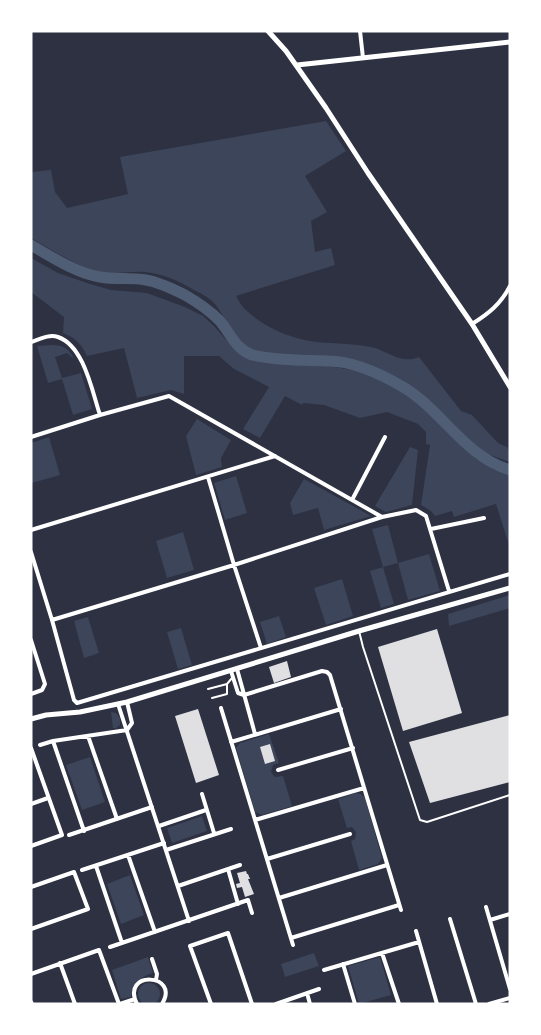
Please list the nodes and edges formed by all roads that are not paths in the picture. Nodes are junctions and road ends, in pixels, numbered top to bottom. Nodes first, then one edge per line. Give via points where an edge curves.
1 (268, 31) edge
2 (360, 31) edge
3 (510, 42) edge
4 (363, 58) junction
5 (297, 65) junction
6 (510, 286) edge
7 (472, 324) junction
8 (31, 342) edge
9 (510, 387) edge
10 (100, 414) junction
11 (385, 436) dead end
12 (31, 437) edge
13 (275, 456) junction
14 (208, 477) junction
15 (352, 500) junction
16 (382, 517) junction
17 (484, 518) dead end
18 (431, 529) junction
19 (31, 530) edge
20 (31, 552) edge
21 (234, 565) junction
22 (510, 574) edge
23 (510, 588) edge
24 (449, 591) junction
25 (52, 620) junction
26 (360, 631) junction
27 (31, 640) edge
28 (261, 648) junction
29 (33, 655) edge
30 (234, 670) junction
31 (233, 677) junction
32 (227, 684) junction
33 (208, 689) dead end
34 (31, 694) edge
35 (244, 695) junction
36 (212, 698) dead end
37 (127, 702) junction
38 (118, 704) junction
39 (220, 708) dead end
40 (341, 709) junction
41 (31, 719) edge
42 (127, 730) junction
43 (255, 734) junction
44 (88, 736) junction
45 (54, 741) junction
46 (230, 742) junction
47 (40, 745) dead end
48 (31, 748) edge
49 (352, 748) junction
50 (278, 770) dead end
51 (364, 788) junction
52 (202, 794) dead end
53 (510, 795) edge
54 (48, 798) junction
55 (31, 804) edge
56 (152, 807) junction
57 (206, 810) junction
58 (117, 819) junction
59 (255, 820) junction
60 (159, 826) junction
61 (231, 828) dead end
62 (84, 831) junction
63 (214, 834) junction
64 (350, 834) dead end
65 (69, 836) dead end
66 (164, 843) junction
67 (31, 846) edge
68 (166, 850) junction
69 (128, 855) junction
70 (267, 859) junction
71 (240, 865) dead end
72 (387, 865) junction
73 (96, 866) junction
74 (228, 869) junction
75 (82, 870) dead end
76 (178, 886) junction
77 (31, 887) edge
78 (279, 898) junction
79 (238, 904) junction
80 (399, 905) junction
81 (486, 907) dead end
82 (401, 910) dead end
83 (252, 913) dead end
84 (510, 914) edge
85 (450, 919) dead end
86 (490, 920) junction
87 (189, 921) junction
88 (31, 928) edge
89 (416, 930) dead end
90 (155, 932) junction
91 (291, 938) junction
92 (419, 942) junction
93 (122, 944) junction
94 (293, 945) dead end
95 (110, 948) dead end
96 (382, 953) junction
97 (152, 959) dead end
98 (60, 963) junction
99 (344, 964) junction
100 (324, 970) dead end
101 (31, 974) edge
102 (508, 978) edge
103 (156, 980) junction
104 (319, 989) dead end
105 (510, 989) edge
106 (307, 993) junction
107 (510, 998) edge
108 (135, 999) junction
109 (437, 1003) edge
110 (75, 1004) edge
111 (119, 1004) edge
112 (137, 1004) edge
113 (163, 1004) edge
114 (210, 1004) edge
115 (252, 1004) edge
116 (276, 1004) edge
117 (310, 1004) edge
118 (356, 1004) edge
119 (399, 1004) edge
120 (431, 1004) edge
121 (476, 1004) edge
122 (489, 1004) edge

1 - 5 main road
2 - 4 street
3 - 4 main road
4 - 5 main road
5 - 7 main road
6 - 7 street via 495,307
7 - 9 main road
8 - 10 street via 52,336 69,344 80,356
10 - 12 street
10 - 13 street via 169,396
11 - 15 street
13 - 14 street
13 - 15 street
14 - 19 street
14 - 21 street
15 - 16 street
16 - 18 street via 420,511 426,516
16 - 21 street
17 - 18 street
18 - 24 street
20 - 25 street
21 - 25 street
21 - 28 street
22 - 24 street
23 - 26 main road
24 - 28 street
25 - 28 street via 77,703
26 - 30 main road
26 - 53 lane via 420,820 427,822
27 - 29 street
29 - 34 street via 45,682 44,688
30 - 31 street
30 - 35 street
30 - 37 main road
31 - 32 lane
31 - 35 street via 238,693
32 - 33 lane
32 - 36 lane via 227,694
35 - 40 street via 322,671 330,675
35 - 43 street
37 - 38 main road
37 - 42 street via 132,724
38 - 41 main road
38 - 42 street
39 - 46 street
40 - 43 street
40 - 49 street
42 - 44 street
42 - 56 street
43 - 46 street
44 - 45 street
44 - 58 street
45 - 47 street
45 - 62 street
46 - 59 street
48 - 54 street
49 - 50 street
49 - 51 street
51 - 59 street
51 - 72 street
52 - 57 street
54 - 55 street
54 - 67 street via 62,835
56 - 58 street
56 - 60 street
57 - 60 street
57 - 63 street
58 - 62 street
59 - 70 street
60 - 66 street
61 - 63 street
62 - 65 street
63 - 68 street
64 - 70 street
66 - 68 street
66 - 69 street
68 - 76 street
69 - 73 street
69 - 90 street
70 - 78 street
71 - 74 street
72 - 78 street
72 - 80 street
73 - 75 street
73 - 93 street
74 - 76 street
74 - 79 street
76 - 87 street
77 - 88 street via 74,872 88,909
78 - 91 street
79 - 83 street via 248,900
79 - 87 street
80 - 82 street
80 - 91 street
81 - 86 street
84 - 86 street
85 - 121 street
86 - 102 street
87 - 90 street
89 - 92 street
90 - 93 street
91 - 94 street
92 - 96 street
92 - 109 street
93 - 95 street
96 - 99 street
96 - 119 street
97 - 103 street
98 - 101 street
98 - 110 street
98 - 111 street via 99,950
99 - 100 street
99 - 118 street
102 - 105 street
103 - 108 street via 149,978 140,982 135,990
103 - 113 street via 162,983 166,992
104 - 106 street
106 - 116 street
106 - 117 street
107 - 122 street
108 - 111 street
108 - 112 street
109 - 120 street
114 - 115 street via 190,946 228,933

